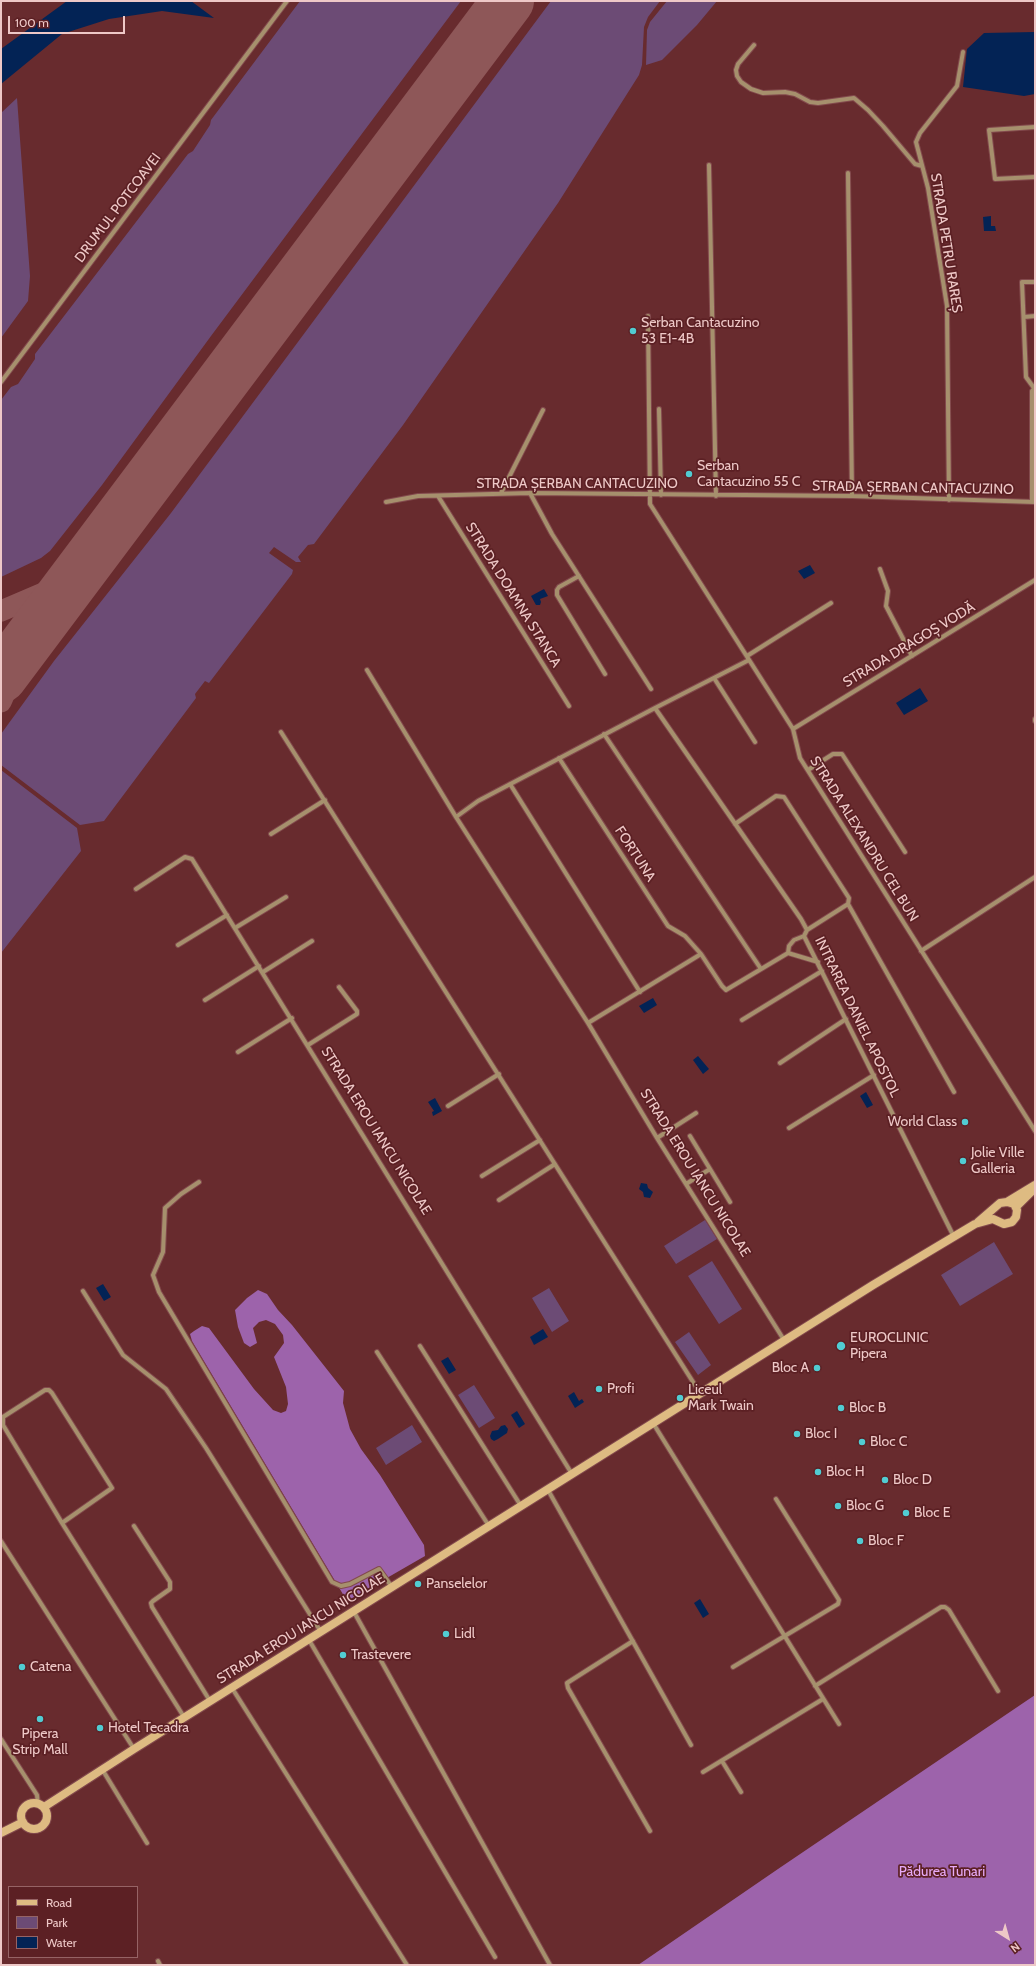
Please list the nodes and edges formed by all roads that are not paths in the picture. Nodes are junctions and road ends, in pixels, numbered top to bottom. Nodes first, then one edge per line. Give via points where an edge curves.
1 (287, 1) edge
2 (754, 45) dead end
3 (963, 52) dead end
4 (1035, 127) edge
5 (709, 164) dead end
6 (922, 166) junction
7 (848, 173) dead end
8 (1035, 177) edge
9 (1035, 282) edge
10 (648, 316) dead end
11 (1035, 316) edge
12 (1024, 317) junction
13 (1, 382) edge
14 (1034, 388) edge
15 (660, 409) dead end
16 (543, 410) dead end
17 (501, 493) junction
18 (530, 493) junction
19 (650, 494) junction
20 (661, 495) junction
21 (438, 496) junction
22 (716, 496) junction
23 (852, 496) junction
24 (949, 500) junction
25 (386, 502) dead end
26 (1034, 502) edge
27 (880, 569) dead end
28 (579, 576) junction
29 (1035, 580) edge
30 (831, 603) dead end
31 (912, 656) junction
32 (748, 658) junction
33 (367, 670) dead end
34 (604, 674) dead end
35 (714, 678) junction
36 (651, 690) dead end
37 (569, 706) dead end
38 (655, 708) junction
39 (793, 728) junction
40 (281, 732) dead end
41 (604, 734) junction
42 (755, 742) dead end
43 (559, 758) junction
44 (808, 770) junction
45 (510, 784) junction
46 (325, 800) junction
47 (456, 817) junction
48 (736, 824) junction
49 (271, 834) dead end
50 (905, 852) dead end
51 (1035, 877) edge
52 (136, 889) dead end
53 (286, 897) dead end
54 (848, 904) junction
55 (227, 915) junction
56 (235, 928) junction
57 (807, 930) junction
58 (804, 936) junction
59 (312, 941) dead end
60 (178, 945) dead end
61 (921, 951) junction
62 (788, 952) junction
63 (701, 954) junction
64 (818, 962) junction
65 (259, 966) junction
66 (761, 969) junction
67 (822, 971) junction
68 (263, 972) junction
69 (339, 987) dead end
70 (640, 992) junction
71 (205, 1000) dead end
72 (292, 1018) junction
73 (846, 1019) junction
74 (742, 1020) dead end
75 (588, 1022) junction
76 (308, 1044) junction
77 (238, 1052) dead end
78 (780, 1063) dead end
79 (498, 1074) junction
80 (874, 1075) junction
81 (954, 1092) dead end
82 (448, 1106) dead end
83 (696, 1113) dead end
84 (789, 1128) dead end
85 (1035, 1130) edge
86 (690, 1136) dead end
87 (657, 1138) junction
88 (540, 1140) junction
89 (555, 1164) junction
90 (710, 1169) junction
91 (482, 1176) dead end
92 (200, 1182) dead end
93 (686, 1184) junction
94 (1035, 1186) edge
95 (498, 1200) dead end
96 (730, 1202) dead end
97 (1007, 1202) junction
98 (997, 1206) junction
99 (1016, 1207) junction
100 (998, 1220) junction
101 (976, 1224) junction
102 (954, 1237) junction
103 (83, 1291) dead end
104 (784, 1340) junction
105 (420, 1346) dead end
106 (377, 1352) dead end
107 (700, 1393) junction
108 (652, 1423) junction
109 (572, 1474) junction
110 (548, 1490) junction
111 (776, 1499) dead end
112 (521, 1506) junction
113 (62, 1523) junction
114 (134, 1526) dead end
115 (490, 1526) junction
116 (1, 1541) edge
117 (392, 1587) junction
118 (354, 1612) junction
119 (321, 1632) junction
120 (784, 1636) junction
121 (309, 1640) junction
122 (633, 1641) junction
123 (733, 1667) dead end
124 (815, 1686) junction
125 (232, 1688) junction
126 (998, 1691) dead end
127 (824, 1699) junction
128 (210, 1701) junction
129 (184, 1717) junction
130 (839, 1724) dead end
131 (1, 1739) edge
132 (691, 1745) dead end
133 (134, 1749) junction
134 (722, 1761) junction
135 (102, 1768) junction
136 (703, 1772) dead end
137 (741, 1792) dead end
138 (41, 1806) junction
139 (22, 1822) junction
140 (650, 1831) dead end
141 (1, 1833) edge
142 (147, 1843) dead end
143 (495, 1957) dead end
144 (407, 1965) edge
145 (550, 1965) edge

1 - 13 street, DRUMUL POTCOAVEI
2 - 6 street via 738,64 736,70 741,82 763,93 785,92 818,103 854,98 878,121 914,164
3 - 6 street, STRADA PETRU RAREȘ via 957,86 920,133 916,142
4 - 8 street via 989,130 995,179
5 - 22 street
6 - 24 street, STRADA PETRU RAREȘ via 928,188 947,306
7 - 23 street
9 - 12 street via 1022,282
10 - 19 street, STRADA ALEXANDRU CEL BUN
11 - 12 street
12 - 14 street via 1026,377
14 - 26 street, STRADA ȘERBAN CANTACUZINO
15 - 20 street
16 - 17 street
17 - 18 street, STRADA ȘERBAN CANTACUZINO
17 - 21 street, STRADA ȘERBAN CANTACUZINO
18 - 19 street, STRADA ȘERBAN CANTACUZINO
18 - 28 street
19 - 20 street, STRADA ȘERBAN CANTACUZINO
19 - 32 street, STRADA ALEXANDRU CEL BUN via 650,504
20 - 22 street, STRADA ȘERBAN CANTACUZINO
21 - 25 street, STRADA ȘERBAN CANTACUZINO via 403,498
21 - 37 street, STRADA DOAMNA STANCA
22 - 23 street, STRADA ȘERBAN CANTACUZINO
23 - 24 street, STRADA ȘERBAN CANTACUZINO
24 - 26 street, STRADA ȘERBAN CANTACUZINO
27 - 31 street via 888,591 886,606
28 - 34 street via 559,587 557,595
28 - 36 street
29 - 31 street, STRADA DRAGOȘ VODĂ
30 - 32 street
31 - 39 street, STRADA DRAGOȘ VODĂ
32 - 35 street
32 - 39 street, STRADA ALEXANDRU CEL BUN
33 - 47 street, STRADA EROU IANCU NICOLAE
35 - 38 street
35 - 42 street
38 - 41 street
38 - 48 street
39 - 44 street, STRADA ALEXANDRU CEL BUN via 800,758
40 - 46 street
41 - 43 street
41 - 66 street
43 - 45 street
43 - 63 street, FORTUNA via 668,926 685,936
44 - 50 street via 833,754 842,754
44 - 61 street, STRADA ALEXANDRU CEL BUN
45 - 47 street
45 - 70 street
46 - 49 street
46 - 79 street
47 - 75 street, STRADA EROU IANCU NICOLAE
48 - 54 street via 776,796 784,797 849,898
48 - 57 street
51 - 61 street
52 - 55 street, STRADA EROU IANCU NICOLAE via 189,856
53 - 56 street
54 - 57 street
54 - 81 street
55 - 56 street, STRADA EROU IANCU NICOLAE
55 - 60 street
56 - 65 street, STRADA EROU IANCU NICOLAE
57 - 58 street
58 - 62 street via 794,940
58 - 64 street, INTRAREA DANIEL APOSTOL
59 - 68 street
61 - 85 street, STRADA ALEXANDRU CEL BUN
62 - 64 street
62 - 66 street
63 - 66 street, FORTUNA via 726,990
63 - 70 street
64 - 67 street, INTRAREA DANIEL APOSTOL
65 - 68 street, STRADA EROU IANCU NICOLAE
65 - 71 street
67 - 73 street, INTRAREA DANIEL APOSTOL
67 - 74 street
68 - 72 street, STRADA EROU IANCU NICOLAE
69 - 76 street via 357,1010 357,1014
70 - 75 street
72 - 76 street, STRADA EROU IANCU NICOLAE
72 - 77 street
73 - 78 street
73 - 80 street, INTRAREA DANIEL APOSTOL
75 - 87 street, STRADA EROU IANCU NICOLAE
76 - 109 street, STRADA EROU IANCU NICOLAE
79 - 82 street
79 - 88 street
80 - 84 street
80 - 102 street, INTRAREA DANIEL APOSTOL
83 - 87 street
86 - 90 street
87 - 93 street, STRADA EROU IANCU NICOLAE
88 - 89 street
88 - 91 street
89 - 95 street
89 - 107 street
90 - 93 street
90 - 96 street
92 - 117 street via 165,1208 163,1252 153,1275 159,1292 332,1582 341,1586 350,1584 379,1569
93 - 104 street, STRADA EROU IANCU NICOLAE
94 - 97 street, STRADA EROU IANCU NICOLAE
94 - 99 street, STRADA EROU IANCU NICOLAE
97 - 98 street, STRADA EROU IANCU NICOLAE
97 - 99 street
98 - 100 street via 995,1213
98 - 101 street, STRADA EROU IANCU NICOLAE
99 - 100 street, STRADA EROU IANCU NICOLAE via 1017,1214 1012,1222 1004,1224
100 - 101 street, STRADA EROU IANCU NICOLAE
101 - 102 street, STRADA EROU IANCU NICOLAE
102 - 104 street, STRADA EROU IANCU NICOLAE
103 - 119 street via 123,1355 166,1389
104 - 107 street, STRADA EROU IANCU NICOLAE
105 - 112 street
106 - 115 street
107 - 108 street, STRADA EROU IANCU NICOLAE
108 - 109 street, STRADA EROU IANCU NICOLAE
108 - 120 street
109 - 110 street, STRADA EROU IANCU NICOLAE
110 - 112 street, STRADA EROU IANCU NICOLAE
110 - 122 street
111 - 120 street via 840,1600 838,1604
112 - 115 street, STRADA EROU IANCU NICOLAE
113 - 113 street via 112,1488 52,1393 45,1390 2,1420
113 - 129 street
114 - 128 street via 171,1586 151,1603 152,1607
115 - 117 street, STRADA EROU IANCU NICOLAE
116 - 133 street
117 - 118 street, STRADA EROU IANCU NICOLAE
118 - 119 street, STRADA EROU IANCU NICOLAE
118 - 145 street
119 - 121 street, STRADA EROU IANCU NICOLAE
120 - 123 street
120 - 124 street
121 - 125 street, STRADA EROU IANCU NICOLAE
121 - 143 street
122 - 132 street
122 - 140 street via 566,1683
124 - 126 street via 941,1607 946,1607
124 - 127 street
125 - 128 street, STRADA EROU IANCU NICOLAE
125 - 144 street
127 - 130 street
127 - 134 street
128 - 129 street, STRADA EROU IANCU NICOLAE
129 - 133 street, STRADA EROU IANCU NICOLAE
131 - 138 street via 37,1795
133 - 135 street, STRADA EROU IANCU NICOLAE
134 - 136 street
134 - 137 street
135 - 138 street, STRADA EROU IANCU NICOLAE
135 - 142 street
138 - 139 street via 30,1804 23,1809
138 - 139 street via 46,1811 47,1820 42,1827 29,1828
139 - 141 street

